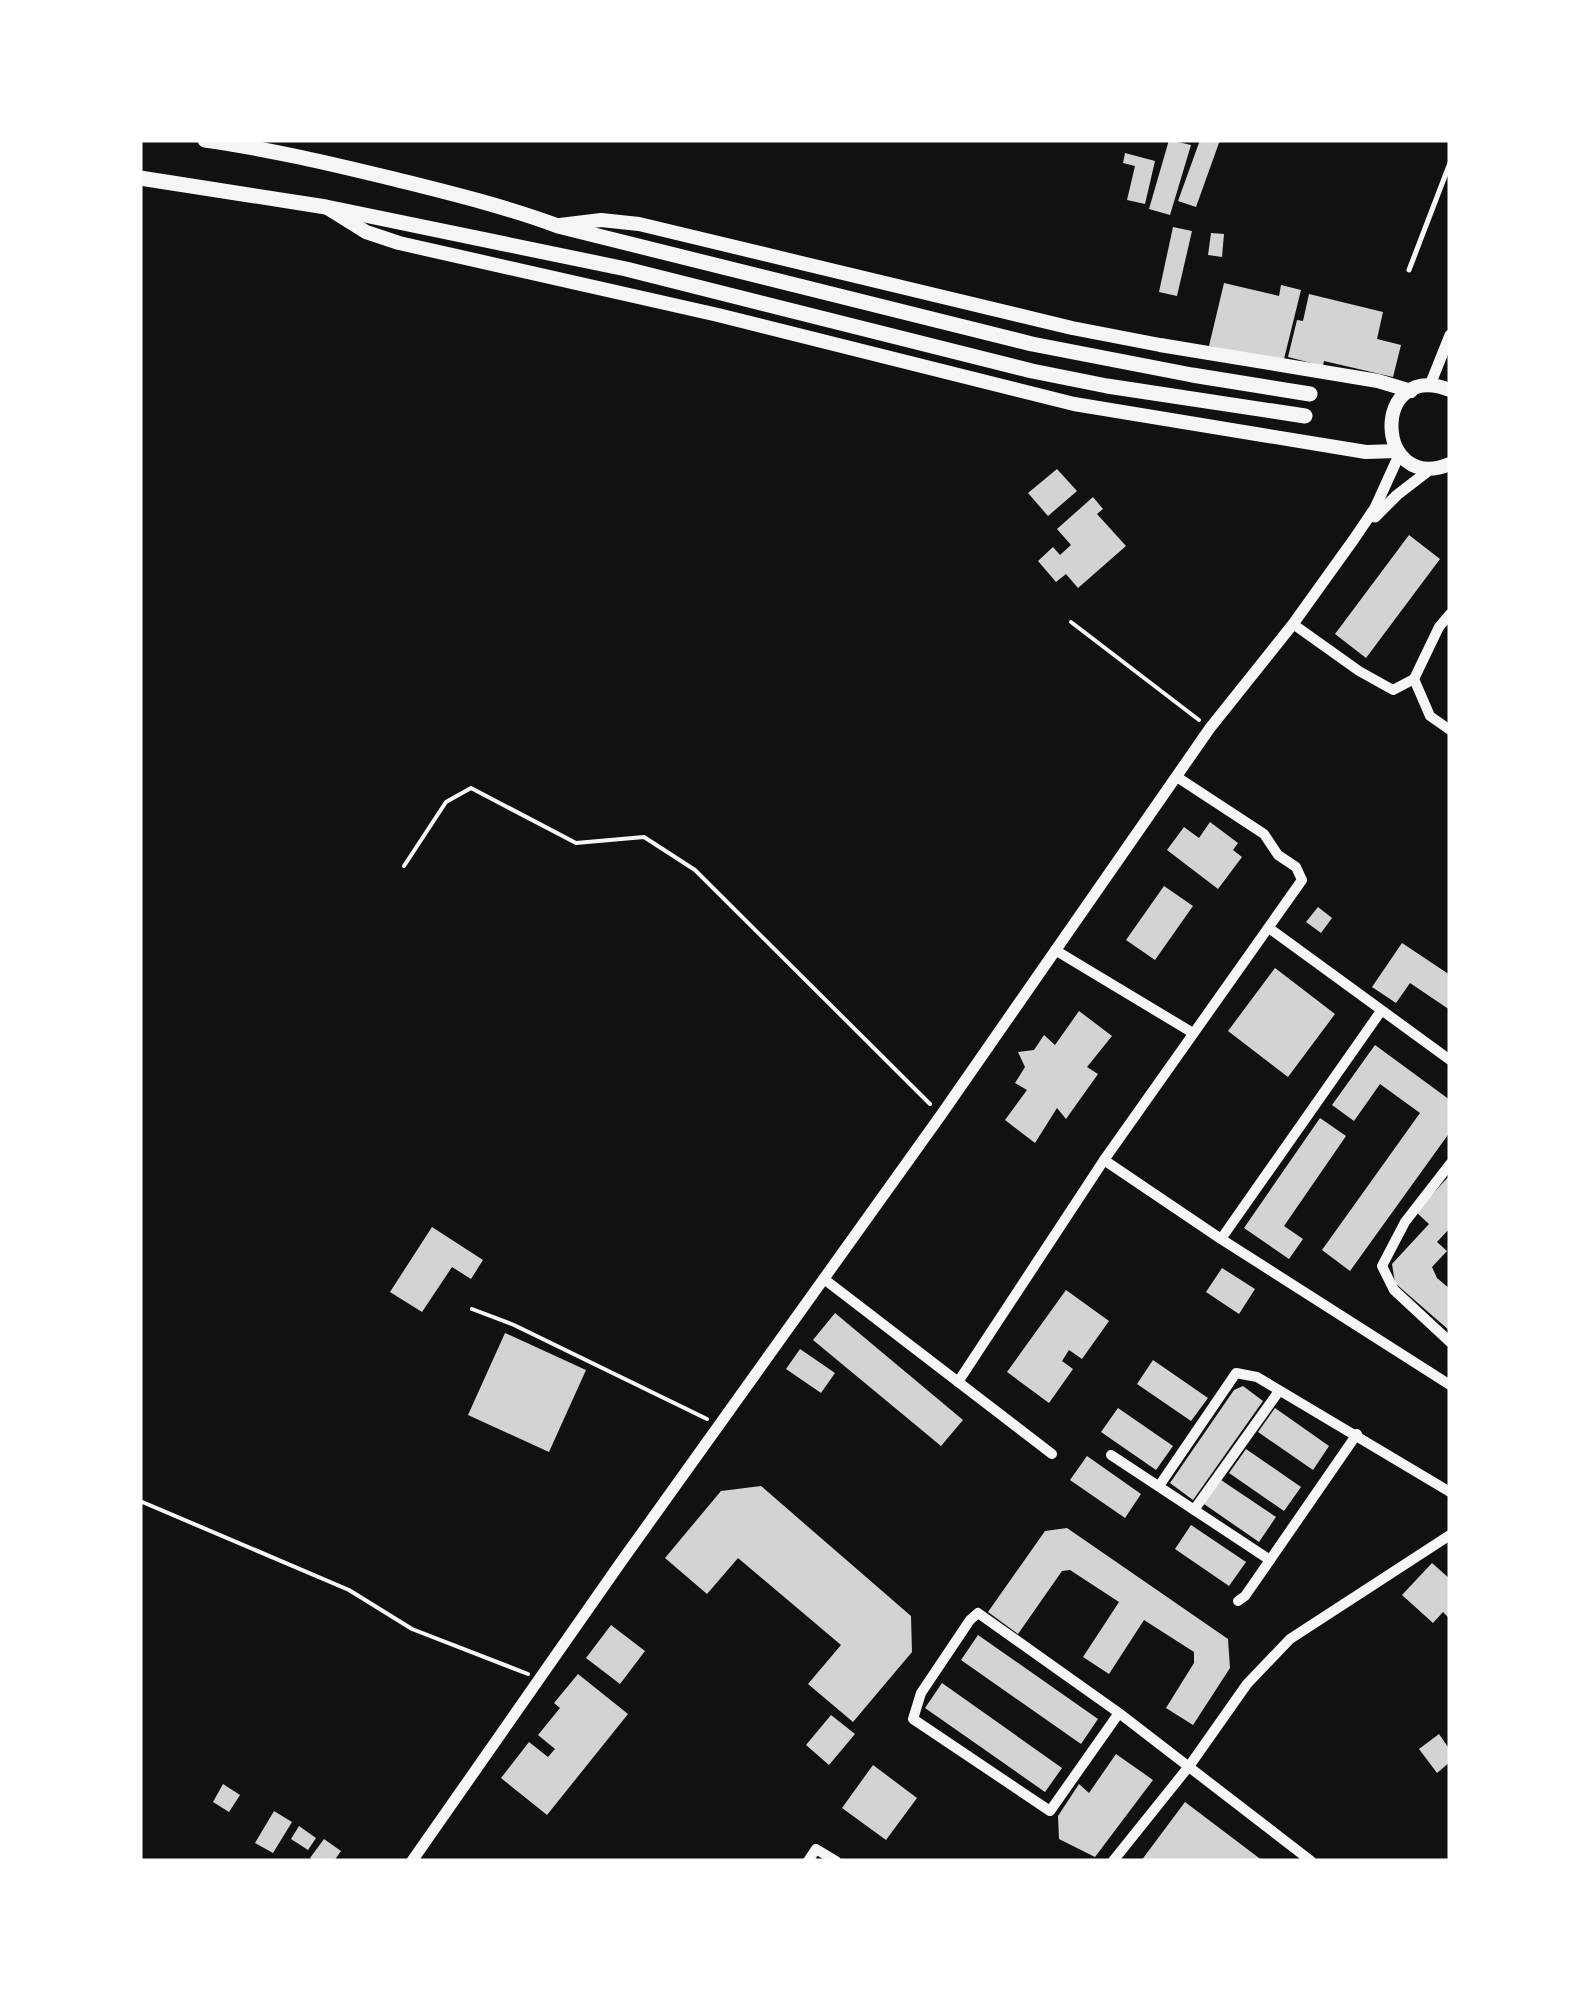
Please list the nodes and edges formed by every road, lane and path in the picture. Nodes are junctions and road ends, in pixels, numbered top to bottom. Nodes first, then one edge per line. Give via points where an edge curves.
1 (205, 140) edge
2 (1450, 163) edge
3 (140, 178) edge
4 (326, 207) junction
5 (558, 226) junction
6 (1409, 270) dead end
7 (1450, 335) edge
8 (1430, 385) junction
9 (1450, 390) edge
10 (1410, 391) junction
11 (1310, 394) dead end
12 (1306, 416) dead end
13 (1399, 452) junction
14 (1450, 464) edge
15 (1432, 468) junction
16 (1354, 539) junction
17 (1450, 614) edge
18 (1072, 622) dead end
19 (1293, 624) junction
20 (1414, 679) junction
21 (1210, 728) junction
22 (1450, 730) edge
23 (1177, 777) junction
24 (404, 866) dead end
25 (1269, 928) junction
26 (1056, 950) junction
27 (1381, 1011) junction
28 (1193, 1033) junction
29 (1450, 1060) edge
30 (941, 1115) junction
31 (1104, 1160) junction
32 (1450, 1164) edge
33 (1221, 1239) junction
34 (824, 1279) junction
35 (472, 1309) dead end
36 (1450, 1342) edge
37 (958, 1382) junction
38 (1450, 1385) edge
39 (1279, 1391) junction
40 (719, 1425) junction
41 (1357, 1434) junction
42 (1052, 1454) dead end
43 (1111, 1454) dead end
44 (1159, 1486) junction
45 (1450, 1492) edge
46 (140, 1501) edge
47 (1194, 1510) junction
48 (1450, 1535) edge
49 (1270, 1560) junction
50 (1238, 1601) dead end
51 (541, 1679) junction
52 (1120, 1713) junction
53 (1190, 1765) junction
54 (412, 1861) edge
55 (808, 1861) edge
56 (836, 1861) edge
57 (1113, 1861) edge
58 (1311, 1861) edge

1 - 5 highway via 398,180
2 - 6 lane
3 - 4 highway
4 - 12 highway via 645,274 1032,371
4 - 13 main road via 399,243 1074,404
5 - 10 main road via 640,224 1072,328
5 - 11 highway via 1032,344
7 - 8 street
8 - 9 main road
8 - 10 main road
10 - 13 main road via 1390,423
13 - 15 main road
13 - 16 street
14 - 15 main road
15 - 16 street
16 - 19 street
17 - 20 street
18 - 21 path
19 - 20 street via 1394,690
19 - 21 street
20 - 22 street via 1430,716
21 - 23 street
23 - 25 street via 1264,834 1296,866 1302,880
23 - 26 street
24 - 30 path via 446,802 471,788 576,843 644,837 695,870
25 - 27 street
25 - 28 street
26 - 28 street
26 - 30 street
27 - 29 street
27 - 33 street
28 - 31 street
30 - 34 street
31 - 33 street
31 - 37 street
32 - 36 street via 1405,1222 1382,1266 1394,1290
33 - 38 street
34 - 37 street
34 - 40 street
35 - 40 path
37 - 42 street
39 - 41 street
39 - 44 street via 1236,1373
39 - 47 street
40 - 51 street
41 - 45 street
41 - 49 street
43 - 44 street
44 - 47 street
46 - 51 path via 350,1590 412,1630
47 - 49 street
48 - 53 street via 1290,1639 1247,1684
49 - 50 street
51 - 54 street
52 - 52 street via 978,1612 921,1693 912,1719 1050,1811
52 - 53 street
53 - 57 street
53 - 58 street
55 - 56 street via 816,1849

